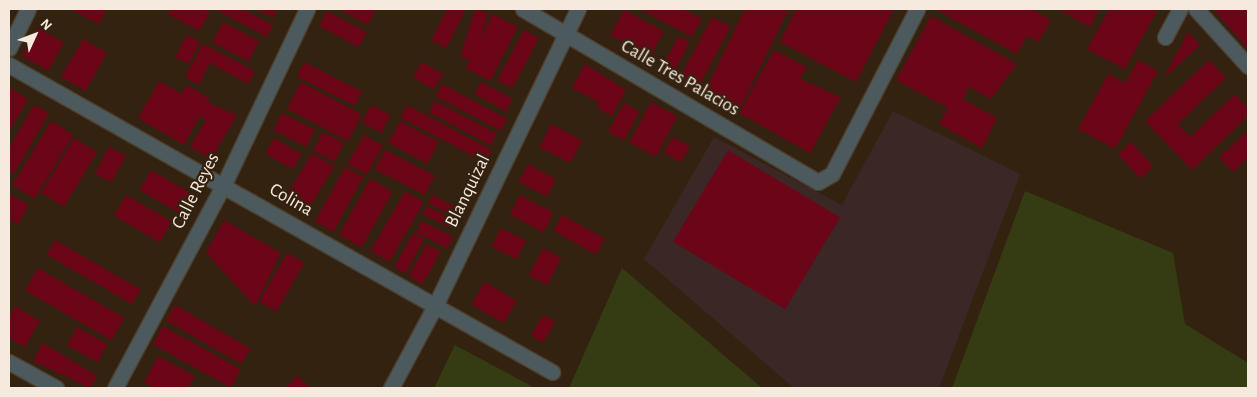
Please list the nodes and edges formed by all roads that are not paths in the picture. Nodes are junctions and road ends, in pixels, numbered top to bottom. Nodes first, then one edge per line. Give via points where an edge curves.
1 (28, 9) edge
2 (307, 9) edge
3 (523, 9) edge
4 (578, 9) edge
5 (917, 9) edge
6 (1180, 9) edge
7 (1196, 9) edge
8 (566, 34) junction
9 (1164, 38) dead end
10 (9, 48) edge
11 (9, 64) edge
12 (1248, 66) edge
13 (224, 184) junction
14 (436, 306) junction
15 (9, 362) edge
16 (552, 372) dead end
17 (56, 388) edge
18 (115, 388) edge
19 (391, 388) edge

1 - 10 street
2 - 13 street, Calle Reyes
3 - 8 street, Calle Tres Palacios
4 - 8 street, Blanquizal
5 - 8 street, Calle Tres Palacios via 832,174 818,182
6 - 9 street
7 - 12 street
8 - 14 street, Blanquizal
11 - 13 street, Colina
13 - 14 street, Colina
13 - 18 street, Calle Reyes
14 - 16 street, Colina
14 - 19 street, Blanquizal
15 - 17 street

